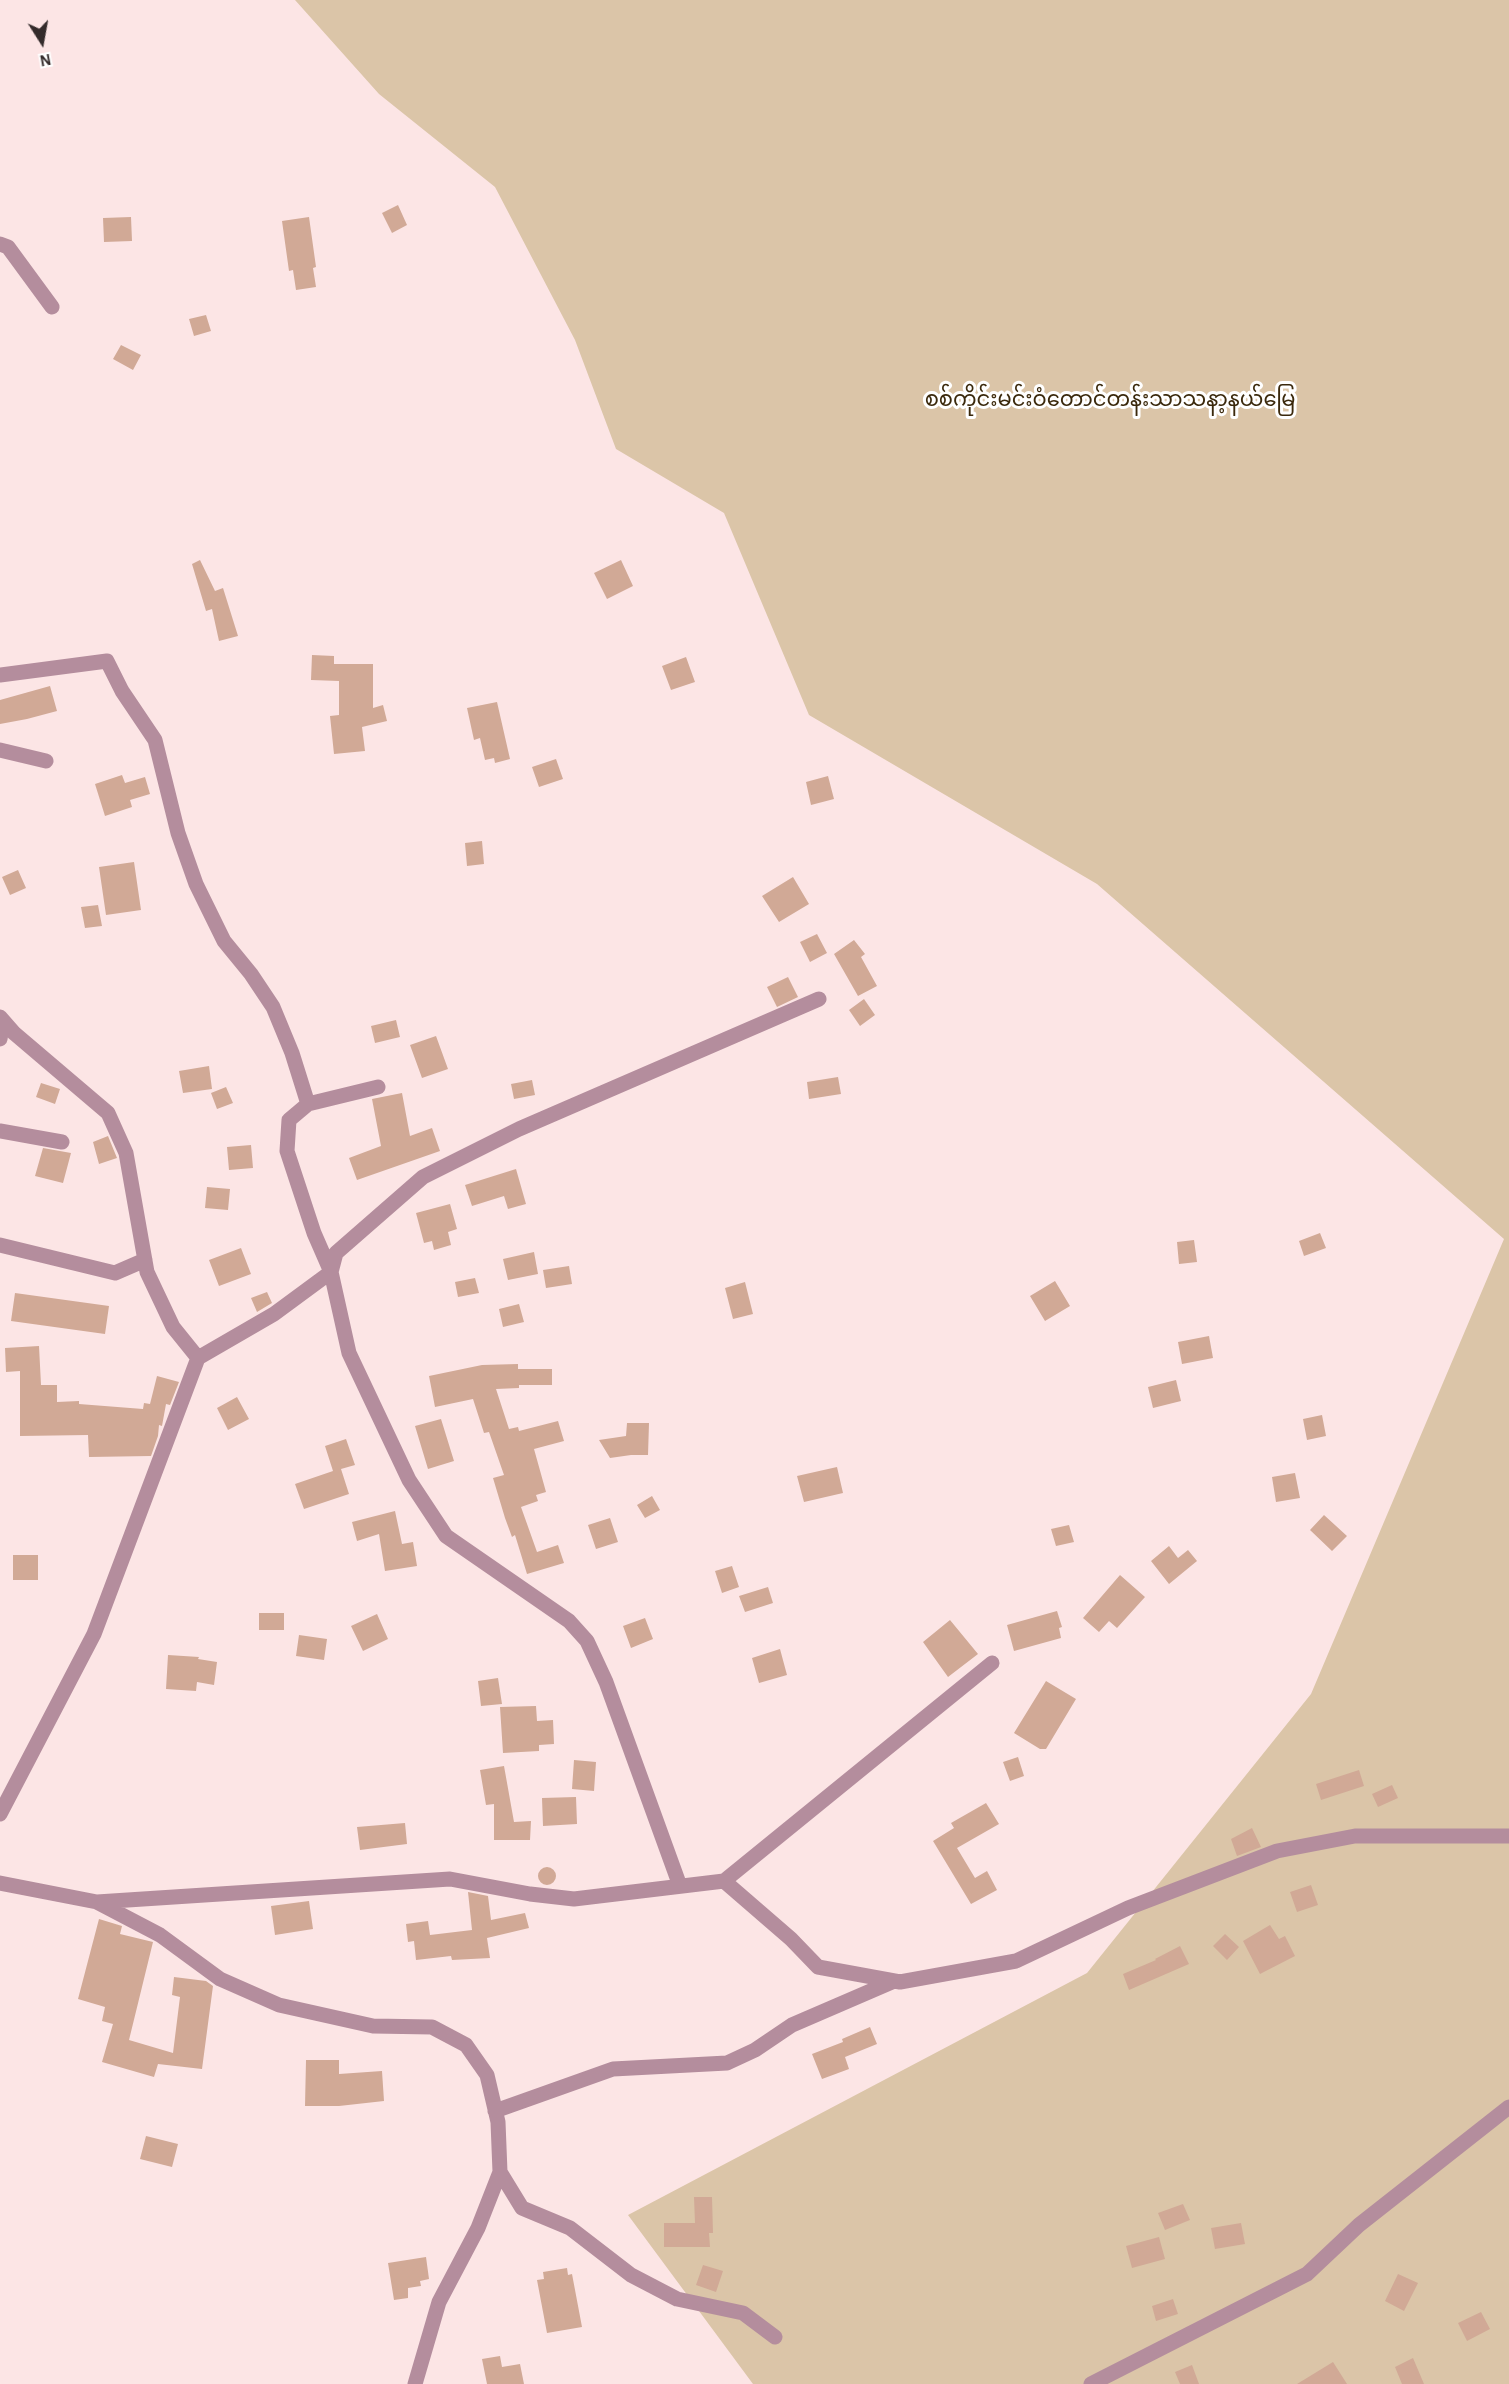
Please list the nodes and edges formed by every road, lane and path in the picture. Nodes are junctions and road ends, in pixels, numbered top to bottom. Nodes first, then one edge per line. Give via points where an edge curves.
1 (0, 244) edge
2 (52, 307) dead end
3 (0, 675) edge
4 (0, 750) edge
5 (46, 761) dead end
6 (819, 999) dead end
7 (2, 1019) edge
8 (0, 1039) edge
9 (378, 1087) dead end
10 (308, 1104) junction
11 (0, 1131) edge
12 (62, 1142) dead end
13 (0, 1245) edge
14 (145, 1260) junction
15 (331, 1272) junction
16 (198, 1358) junction
17 (992, 1663) dead end
18 (0, 1814) edge
19 (1509, 1836) edge
20 (724, 1881) junction
21 (0, 1883) edge
22 (680, 1886) junction
23 (98, 1902) junction
24 (895, 1981) junction
25 (1509, 2107) edge
26 (495, 2111) junction
27 (500, 2172) junction
28 (775, 2337) dead end
29 (415, 2384) edge
30 (1091, 2384) edge

1 - 2 street via 8,246
3 - 10 street via 106,661 155,740 178,833 196,884 224,941 273,1007
4 - 5 street
6 - 15 street via 519,1129 423,1177 336,1252
7 - 8 street
7 - 14 street via 108,1113 126,1153
9 - 10 street
10 - 15 street via 289,1120 287,1151
11 - 12 street
13 - 14 street via 115,1273
14 - 16 street via 173,1327
15 - 16 street via 274,1314
15 - 22 street via 349,1353 409,1480 446,1536 569,1621 587,1641 606,1682
16 - 18 street via 93,1634
17 - 20 street
19 - 24 street via 1355,1836 1277,1851 1128,1908 1016,1961
20 - 22 street
20 - 24 street via 818,1968
21 - 23 street
22 - 23 street via 574,1899 450,1879
23 - 26 street via 160,1935 220,1979 279,2005 373,2026 432,2028 466,2045 487,2075
24 - 26 street via 792,2025 727,2063 613,2069
25 - 30 street via 1359,2225 1307,2274
26 - 27 street
27 - 28 street via 522,2208 570,2228 631,2275 677,2300 743,2313
27 - 29 street via 478,2228 440,2302

